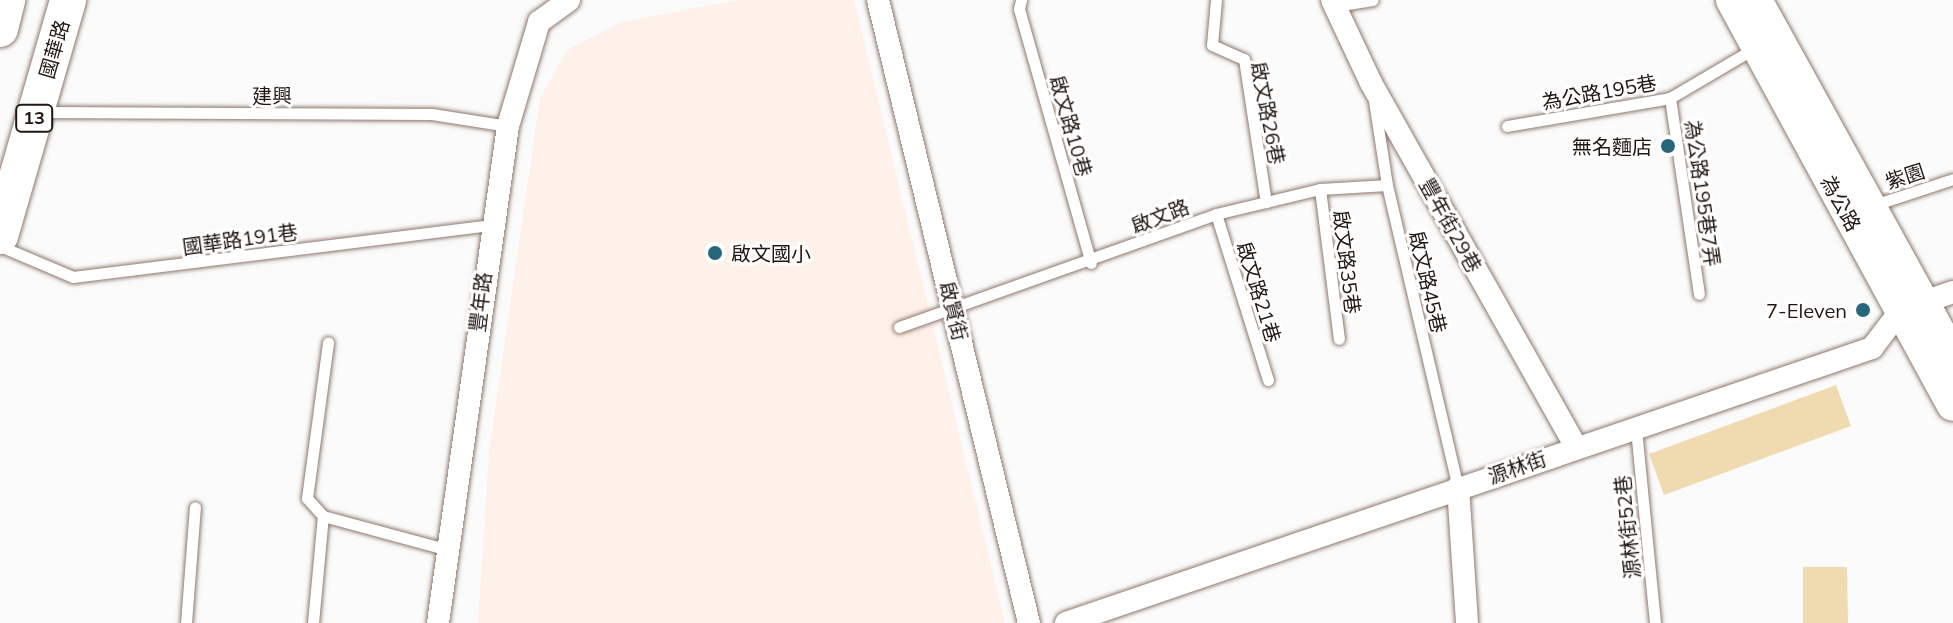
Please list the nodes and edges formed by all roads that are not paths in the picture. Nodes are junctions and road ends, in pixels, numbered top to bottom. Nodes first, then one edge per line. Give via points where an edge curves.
1 (7, 0) edge
2 (68, 0) edge
3 (569, 0) edge
4 (878, 0) edge
5 (1021, 0) edge
6 (1216, 0) edge
7 (1373, 0) edge
8 (1732, 0) edge
9 (1756, 0) edge
10 (1334, 3) edge
11 (0, 29) edge
12 (1764, 40) junction
13 (1371, 83) junction
14 (1670, 98) junction
15 (36, 112) junction
16 (508, 126) junction
17 (1507, 126) dead end
18 (1953, 179) edge
19 (1387, 185) junction
20 (1320, 189) junction
21 (1266, 202) junction
22 (1859, 212) junction
23 (1216, 214) junction
24 (490, 225) junction
25 (0, 236) edge
26 (0, 246) edge
27 (1091, 263) junction
28 (1953, 292) edge
29 (1699, 294) dead end
30 (1912, 306) junction
31 (954, 310) junction
32 (899, 327) dead end
33 (1339, 339) dead end
34 (328, 342) dead end
35 (1953, 357) edge
36 (1268, 380) dead end
37 (1953, 405) edge
38 (1636, 427) junction
39 (1576, 447) junction
40 (1458, 487) junction
41 (195, 507) dead end
42 (323, 516) junction
43 (445, 549) junction
44 (186, 623) edge
45 (313, 623) edge
46 (438, 623) edge
47 (1029, 623) edge
48 (1066, 623) edge
49 (1467, 623) edge
50 (1655, 623) edge

1 - 11 main road
2 - 15 main road, 國華路 / 13
3 - 16 street, 豐年路 via 539,22
4 - 31 street, 啟賢街
5 - 27 lane, 啟文路10巷 via 1019,9
6 - 21 lane, 啟文路26巷 via 1212,45 1244,59
7 - 10 lane
8 - 12 street, 為公路
9 - 12 street, 為公路
10 - 13 street, 豐年街29巷
12 - 14 lane, 為公路195巷
12 - 22 street, 為公路
13 - 19 lane, 啟文路45巷
13 - 39 street, 豐年街29巷
14 - 17 lane, 為公路195巷
14 - 29 lane, 為公路195巷7弄
15 - 16 lane, 建興 via 432,114
15 - 25 main road, 國華路 / 13
16 - 24 street, 豐年路
18 - 22 lane, 紫園
19 - 20 lane, 啟文路
19 - 40 lane, 啟文路45巷
20 - 21 lane, 啟文路
20 - 33 lane, 啟文路35巷
21 - 23 lane, 啟文路
22 - 30 street, 為公路
23 - 27 lane, 啟文路
23 - 36 lane, 啟文路21巷
24 - 26 lane, 國華路191巷 via 73,277
24 - 43 street, 豐年路
27 - 31 lane, 啟文路
28 - 30 street
30 - 35 street, 為公路
30 - 37 street, 為公路
30 - 38 street, 源林街 via 1872,348
31 - 32 lane, 啟文路
31 - 47 street, 啟賢街
34 - 42 lane via 307,498
38 - 39 street, 源林街
38 - 50 lane, 源林街52巷
39 - 40 street, 源林街
40 - 48 street, 源林街
40 - 49 street
41 - 44 lane
42 - 43 lane
42 - 45 lane
43 - 46 street, 豐年路

